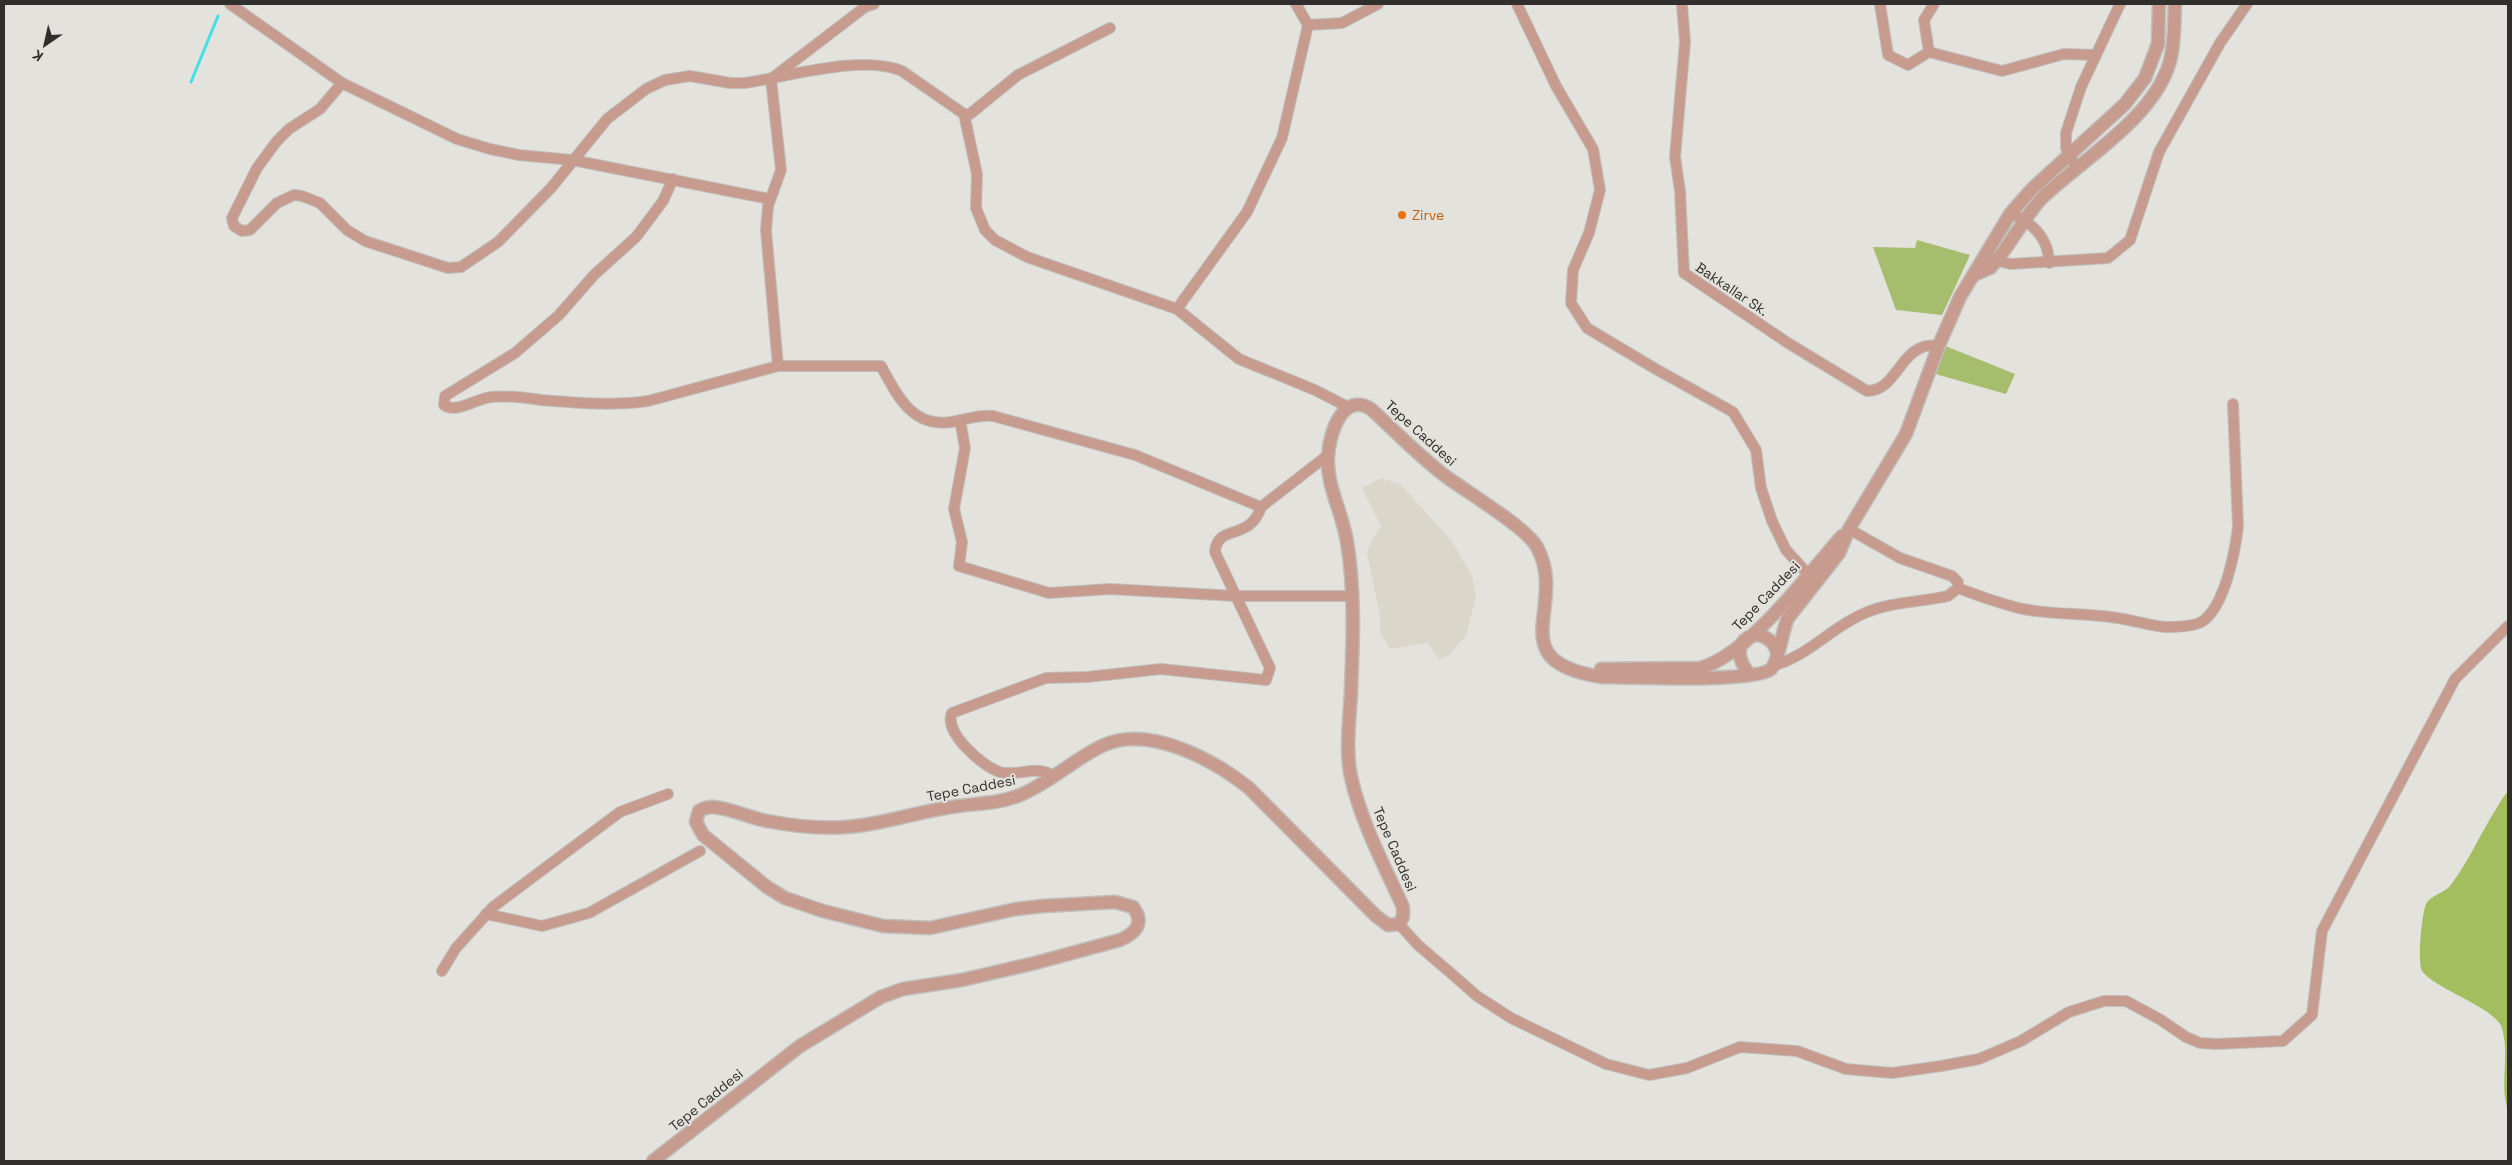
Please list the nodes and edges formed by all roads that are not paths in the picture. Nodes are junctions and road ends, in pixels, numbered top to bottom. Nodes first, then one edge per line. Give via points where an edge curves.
1 (230, 4) edge
2 (874, 4) edge
3 (1296, 4) edge
4 (1378, 4) edge
5 (1516, 4) edge
6 (1682, 4) edge
7 (1880, 4) edge
8 (1934, 4) edge
9 (2120, 4) edge
10 (2159, 4) edge
11 (2174, 4) edge
12 (2247, 4) edge
13 (1308, 25) junction
14 (1110, 28) dead end
15 (1930, 52) junction
16 (2096, 55) junction
17 (771, 79) junction
18 (342, 83) junction
19 (964, 114) junction
20 (572, 160) junction
21 (2073, 163) junction
22 (673, 179) junction
23 (770, 199) junction
24 (2010, 214) junction
25 (2026, 221) junction
26 (1992, 258) junction
27 (2049, 263) junction
28 (1177, 309) junction
29 (1939, 345) junction
30 (778, 366) junction
31 (2233, 404) dead end
32 (1348, 407) junction
33 (960, 420) junction
34 (1328, 455) junction
35 (1261, 507) junction
36 (1849, 529) junction
37 (1808, 574) junction
38 (1958, 588) junction
39 (1236, 596) junction
40 (1351, 596) junction
41 (2508, 626) edge
42 (1743, 642) junction
43 (1776, 658) junction
44 (1574, 670) junction
45 (1750, 675) junction
46 (1052, 776) junction
47 (668, 794) dead end
48 (700, 851) dead end
49 (486, 914) junction
50 (1399, 924) junction
51 (442, 970) dead end
52 (653, 1161) edge

1 - 18 street
2 - 17 street via 865,7
3 - 13 street
4 - 13 street via 1342,23
5 - 37 street via 1556,86 1594,149 1600,190 1589,233 1573,270 1571,303 1587,328 1733,412 1756,450 1761,488 1772,521 1786,550
6 - 29 street, Bakkallar Sk. via 1685,42 1675,157 1684,273 1867,391 1874,391 1887,383 1917,350
7 - 15 street via 1888,55 1908,65
8 - 15 street via 1924,20
9 - 16 street
10 - 21 street via 2158,44 2145,78
11 - 21 street via 2172,52 2158,89 2136,115
12 - 27 street via 2220,43 2159,152 2130,240 2108,258
13 - 28 street via 1282,138 1247,212
14 - 19 street via 1018,75 975,112
15 - 16 street via 2002,70 2064,54
16 - 21 street via 2081,87 2066,133 2066,148
17 - 19 street via 849,66 891,66
17 - 20 street via 730,83 690,76 665,80 646,88 607,119
17 - 23 street via 781,159 778,180
18 - 20 street via 457,139 519,155
18 - 20 street via 327,103 289,129 266,154 232,218 238,230 250,230 277,203 294,195 302,196 320,203 347,230 365,241 454,269 471,262 498,242 551,188
19 - 28 street via 977,174 976,208 985,230 995,240 1033,260
20 - 22 street
21 - 24 street via 2032,189
21 - 25 street
22 - 23 street
22 - 30 street via 663,201 636,236 594,275 559,315 515,353 445,396 444,405 456,408 490,397 628,404
23 - 30 street via 766,230
24 - 25 street
24 - 26 street
25 - 26 street
25 - 27 street via 2043,240 2049,252
26 - 27 street
26 - 29 street, Tepe Caddesi via 1974,275 1960,297
28 - 32 street via 1238,359
29 - 36 street, Tepe Caddesi via 1906,434
30 - 33 street via 881,366 902,404 911,412 934,422
31 - 38 street via 2236,543 2225,582 2205,620 2199,624 2166,627 2119,618 2043,612
32 - 34 street, Tepe Caddesi via 1334,426
32 - 44 street, Tepe Caddesi via 1363,404 1371,408 1422,457 1512,523 1536,545 1546,569 1547,583 1543,643 1554,661
33 - 35 street via 993,416 1135,455
33 - 39 street via 965,448 954,509 962,542 959,566 1049,594 1110,589
34 - 35 street
34 - 40 street, Tepe Caddesi via 1347,541
35 - 39 street via 1257,520 1241,531 1223,535 1216,544 1215,552
36 - 37 street, Tepe Caddesi
36 - 38 street via 1900,558 1952,576 1958,582
36 - 43 street, Tepe Caddesi via 1839,552 1788,618
37 - 42 street, Tepe Caddesi
38 - 43 street via 1948,596 1866,612 1790,660
39 - 40 street
39 - 46 street via 1270,668 1266,680 1161,669 1046,678 952,714 950,723 954,735 994,770 1008,773 1040,770
40 - 50 street, Tepe Caddesi via 1350,771 1369,830 1403,907
41 - 50 street via 2455,679 2436,714 2322,931 2312,1015 2283,1041 2200,1042 2126,1001 2104,1001 2070,1012 2021,1041 1979,1059 1941,1066 1892,1073 1855,1070 1798,1051 1740,1047 1687,1068 1649,1075 1606,1064 1511,1018 1459,981
42 - 43 street via 1754,636 1766,637 1775,646
42 - 44 street, Tepe Caddesi via 1724,658 1700,668
42 - 45 street via 1739,659
43 - 45 street, Tepe Caddesi via 1764,673
44 - 45 street, Tepe Caddesi via 1602,678
46 - 50 street, Tepe Caddesi via 1103,745 1131,737 1155,741 1192,754 1235,777 1376,916 1388,924
46 - 52 street, Tepe Caddesi via 1012,798 858,826 801,826 711,807 698,811 698,829 728,857 780,895 823,912 883,926 930,928 1016,909 1115,902 1133,907 1139,925 1130,936 1120,940 1035,963 904,989 881,997 800,1046
47 - 49 street via 620,812
48 - 49 street via 589,914 542,926
49 - 51 street via 456,948

